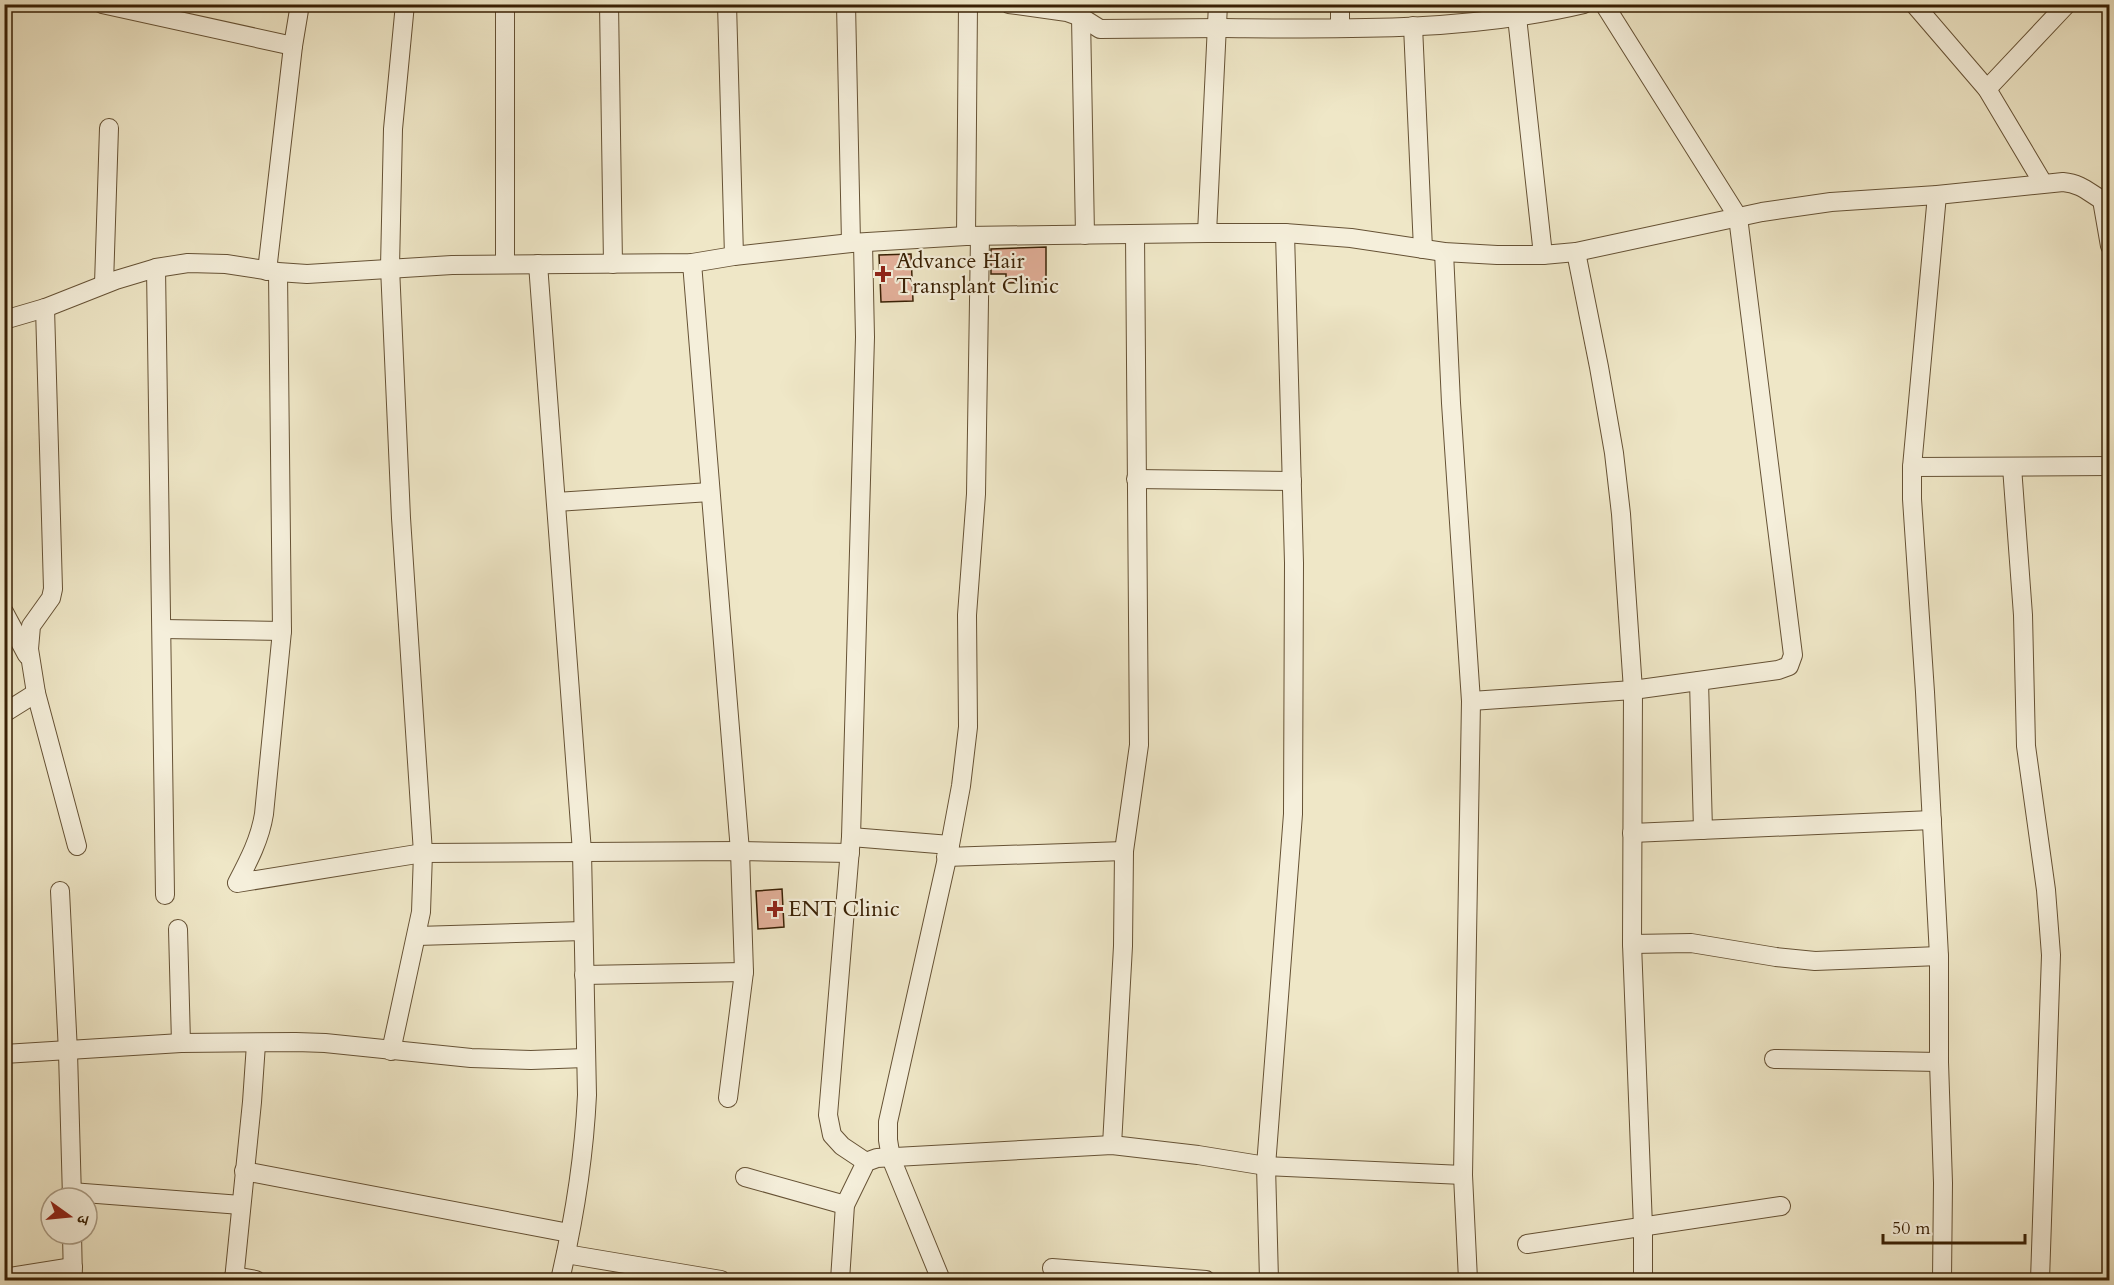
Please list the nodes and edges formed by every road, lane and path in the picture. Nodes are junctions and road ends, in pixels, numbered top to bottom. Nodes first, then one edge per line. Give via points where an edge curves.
1 (102, 4) edge
2 (300, 4) edge
3 (405, 4) edge
4 (505, 4) edge
5 (609, 4) edge
6 (727, 4) edge
7 (846, 4) edge
8 (968, 4) edge
9 (1009, 4) edge
10 (1218, 4) edge
11 (1340, 4) edge
12 (1584, 4) edge
13 (1604, 4) edge
14 (1914, 4) edge
15 (2067, 4) edge
16 (1081, 17) junction
17 (1517, 17) junction
18 (1413, 26) junction
19 (1218, 28) junction
20 (1341, 28) junction
21 (292, 46) junction
22 (1987, 89) junction
23 (109, 128) dead end
24 (2043, 183) junction
25 (1937, 195) junction
26 (2105, 202) edge
27 (1738, 217) junction
28 (1207, 233) junction
29 (1285, 233) junction
30 (1135, 234) junction
31 (1085, 235) junction
32 (973, 236) junction
33 (857, 243) junction
34 (2109, 246) edge
35 (1423, 249) junction
36 (1444, 252) junction
37 (1576, 252) junction
38 (1543, 255) junction
39 (734, 256) junction
40 (692, 263) junction
41 (505, 264) junction
42 (538, 264) junction
43 (613, 264) junction
44 (390, 267) junction
45 (156, 268) junction
46 (272, 272) junction
47 (104, 284) junction
48 (45, 309) junction
49 (4, 320) edge
50 (2109, 466) edge
51 (1912, 467) junction
52 (2012, 467) junction
53 (1136, 479) junction
54 (1292, 481) junction
55 (710, 492) junction
56 (556, 502) junction
57 (4, 612) edge
58 (162, 629) junction
59 (282, 631) junction
60 (32, 665) junction
61 (1699, 681) junction
62 (1633, 690) junction
63 (36, 693) junction
64 (1472, 701) junction
65 (4, 713) edge
66 (1932, 820) junction
67 (1703, 830) junction
68 (1632, 833) junction
69 (851, 845) junction
70 (77, 846) dead end
71 (740, 851) junction
72 (948, 851) junction
73 (1124, 851) junction
74 (582, 852) junction
75 (423, 853) junction
76 (60, 891) dead end
77 (165, 895) dead end
78 (178, 929) dead end
79 (583, 931) junction
80 (417, 936) junction
81 (1632, 944) junction
82 (1939, 956) junction
83 (744, 972) junction
84 (584, 975) junction
85 (181, 1043) junction
86 (256, 1044) junction
87 (391, 1051) junction
88 (69, 1052) junction
89 (4, 1054) edge
90 (585, 1058) junction
91 (1774, 1059) dead end
92 (1939, 1062) junction
93 (728, 1098) dead end
94 (1112, 1145) junction
95 (891, 1158) junction
96 (866, 1162) junction
97 (1266, 1166) junction
98 (244, 1170) junction
99 (1463, 1176) junction
100 (745, 1177) dead end
101 (71, 1186) edge
102 (99, 1197) edge
103 (241, 1205) junction
104 (845, 1205) junction
105 (1781, 1206) dead end
106 (1643, 1227) junction
107 (569, 1233) junction
108 (1527, 1244) dead end
109 (72, 1246) edge
110 (566, 1254) junction
111 (1052, 1268) dead end
112 (73, 1274) edge
113 (4, 1278) edge
114 (234, 1278) edge
115 (256, 1281) edge
116 (560, 1281) edge
117 (721, 1281) edge
118 (840, 1281) edge
119 (941, 1281) edge
120 (1206, 1281) edge
121 (1269, 1281) edge
122 (1468, 1281) edge
123 (1643, 1281) edge
124 (1942, 1281) edge
125 (2040, 1281) edge

1 - 21 street
2 - 21 street
3 - 44 street via 393,129
4 - 41 street
5 - 43 street
6 - 39 street
7 - 33 street
8 - 32 street
9 - 16 street
10 - 19 street
11 - 20 street
12 - 17 street
13 - 27 street
14 - 22 street
15 - 22 street
16 - 19 street via 1100,29
16 - 31 street
17 - 18 street
17 - 38 street
18 - 20 street
18 - 35 street
19 - 20 street
19 - 28 street
21 - 46 street
22 - 24 street
23 - 47 street
24 - 25 street
24 - 26 street via 2076,183
25 - 27 street via 1831,202
25 - 51 street
26 - 34 street
27 - 37 street
27 - 61 street via 1793,656 1789,666 1778,670
28 - 29 street
28 - 30 street
29 - 35 street
29 - 54 street
30 - 31 street
30 - 53 street
31 - 32 street
32 - 33 street
32 - 72 street via 976,494 967,626 968,727
33 - 39 street
33 - 69 street via 864,383
35 - 36 street
36 - 38 street
36 - 64 street
37 - 38 street
37 - 62 street via 1614,453
39 - 40 street
40 - 43 street
40 - 55 street
41 - 42 street
41 - 44 street
42 - 43 street
42 - 56 street
44 - 46 street via 330,273
44 - 75 street
45 - 46 street via 205,263
45 - 47 street
45 - 58 street
46 - 59 street
47 - 48 street
48 - 49 street
48 - 60 street via 53,589 31,626
50 - 52 street
51 - 52 street
51 - 66 street
52 - 125 street via 2023,615 2026,746 2051,955
53 - 54 street
53 - 73 street via 1139,745
54 - 97 street via 1293,814
55 - 56 street
55 - 71 street
56 - 74 street
57 - 60 street
58 - 59 street
58 - 77 street
59 - 75 street via 264,814 258,840 237,883
60 - 63 street
61 - 62 street
61 - 67 street
62 - 64 street
62 - 68 street
63 - 65 street
63 - 70 street
64 - 99 street
66 - 67 street
66 - 82 street
67 - 68 street
68 - 81 street
69 - 71 street
69 - 72 street
69 - 96 street via 828,1115 832,1135
71 - 74 street
71 - 83 street
72 - 73 street
72 - 95 street via 888,1122
73 - 94 street
74 - 75 street
74 - 79 street
75 - 80 street
76 - 88 street
78 - 85 street
79 - 80 street
79 - 84 street
80 - 87 street
81 - 82 street via 1691,943 1815,961
81 - 106 street
82 - 92 street
83 - 84 street
83 - 93 street
84 - 90 street
85 - 86 street
85 - 88 street
86 - 87 street via 326,1043
86 - 98 street
87 - 90 street via 504,1060
88 - 89 street
88 - 101 street
90 - 107 street via 587,1095 582,1166
91 - 92 street
92 - 124 street
94 - 95 street
94 - 97 street
95 - 96 street
95 - 119 street
96 - 104 street
97 - 99 street
97 - 121 street
98 - 103 street
98 - 107 street
99 - 122 street
100 - 104 street
102 - 103 street
103 - 114 street
104 - 118 street
105 - 106 street
106 - 108 street
106 - 123 street
107 - 110 street
109 - 112 street
110 - 116 street
110 - 117 street
111 - 120 street
112 - 113 street
114 - 115 street

